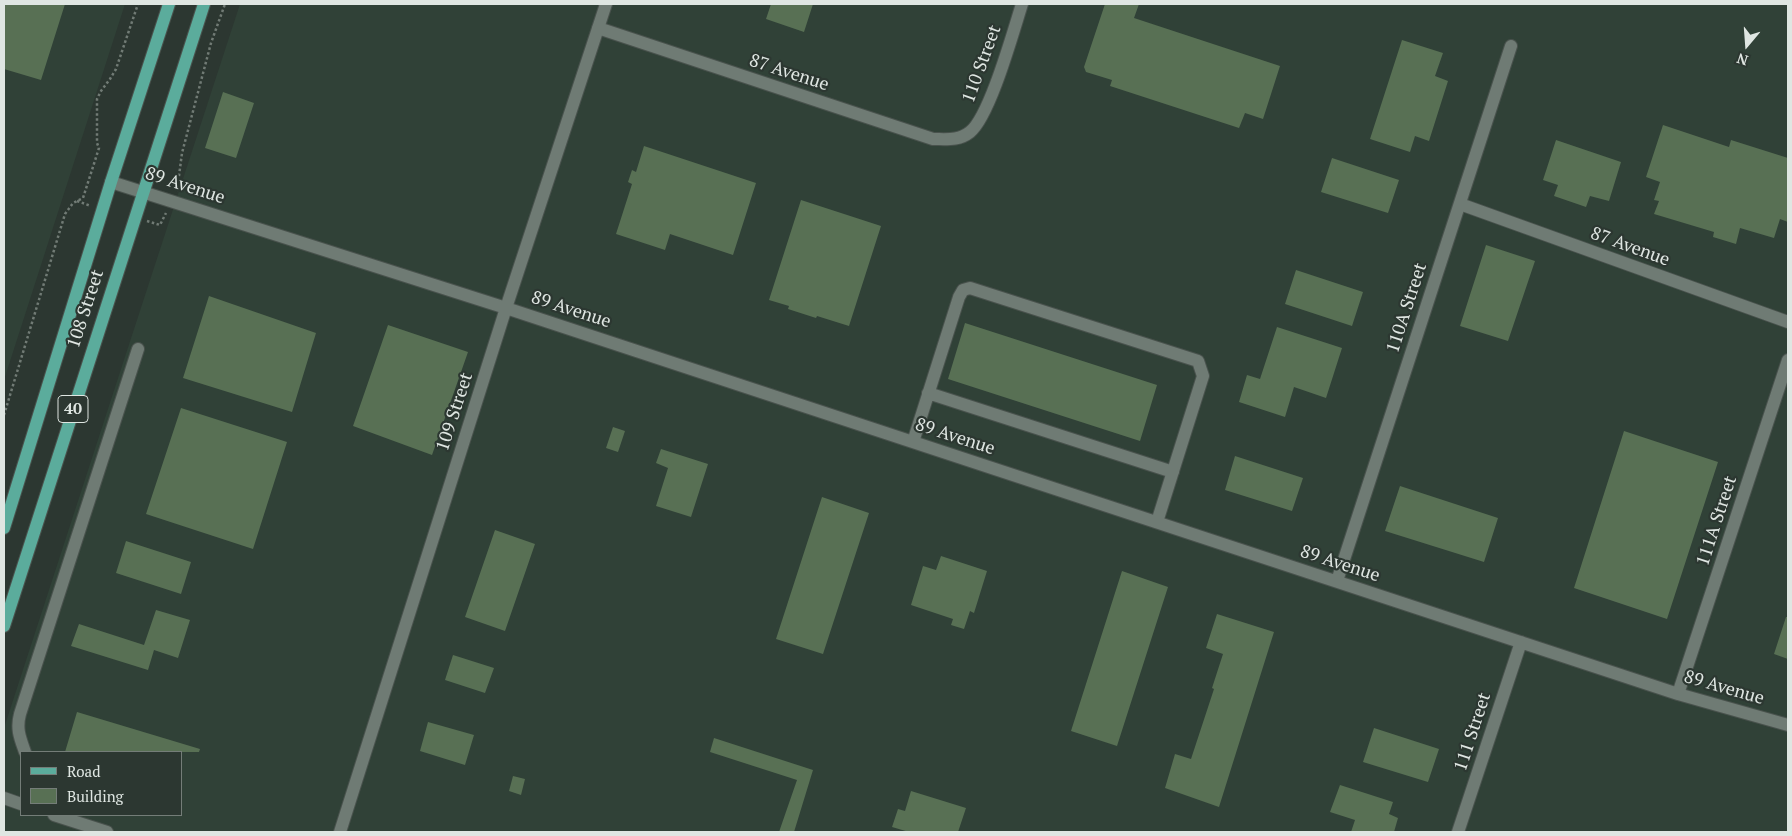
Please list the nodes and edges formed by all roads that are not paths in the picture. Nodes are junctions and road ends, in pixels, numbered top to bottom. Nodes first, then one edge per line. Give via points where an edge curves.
1 (169, 4) edge
2 (204, 4) edge
3 (606, 4) edge
4 (1022, 4) edge
5 (598, 28) junction
6 (1511, 46) dead end
7 (970, 133) joint
8 (111, 182) junction
9 (143, 191) junction
10 (1460, 204) junction
11 (506, 308) junction
12 (1788, 322) edge
13 (138, 349) dead end
14 (1788, 360) edge
15 (928, 393) junction
16 (913, 442) junction
17 (1173, 472) junction
18 (1157, 522) junction
19 (4, 528) edge
20 (1337, 581) junction
21 (4, 626) edge
22 (1521, 642) junction
23 (1678, 694) junction
24 (1788, 725) edge
25 (25, 751) edge
26 (4, 798) edge
27 (20, 802) edge
28 (57, 816) edge
29 (107, 832) edge
30 (340, 832) edge
31 (1458, 832) edge

1 - 8 main road, 108 Street / 40
2 - 9 main road, 108 Street / 40
3 - 5 street, 109 Street
4 - 7 street, 110 Street via 994,90
5 - 7 street, 87 Avenue via 933,139 958,139
5 - 11 street, 109 Street
6 - 10 street, 110A Street
8 - 9 street, 89 Avenue
8 - 19 main road, 108 Street / 40
9 - 11 street, 89 Avenue
9 - 21 main road, 108 Street / 40
10 - 12 street, 87 Avenue
10 - 20 street, 110A Street
11 - 16 street, 89 Avenue
11 - 30 street, 109 Street
13 - 25 street via 17,724
14 - 23 street, 111A Street
15 - 16 street
15 - 17 street
15 - 17 street via 959,297 963,290 970,288 1198,361 1203,376
16 - 18 street, 89 Avenue
17 - 18 street
18 - 20 street, 89 Avenue
20 - 22 street, 89 Avenue
22 - 23 street, 89 Avenue
22 - 31 street, 111 Street
23 - 24 street, 89 Avenue
26 - 27 street
28 - 29 street

